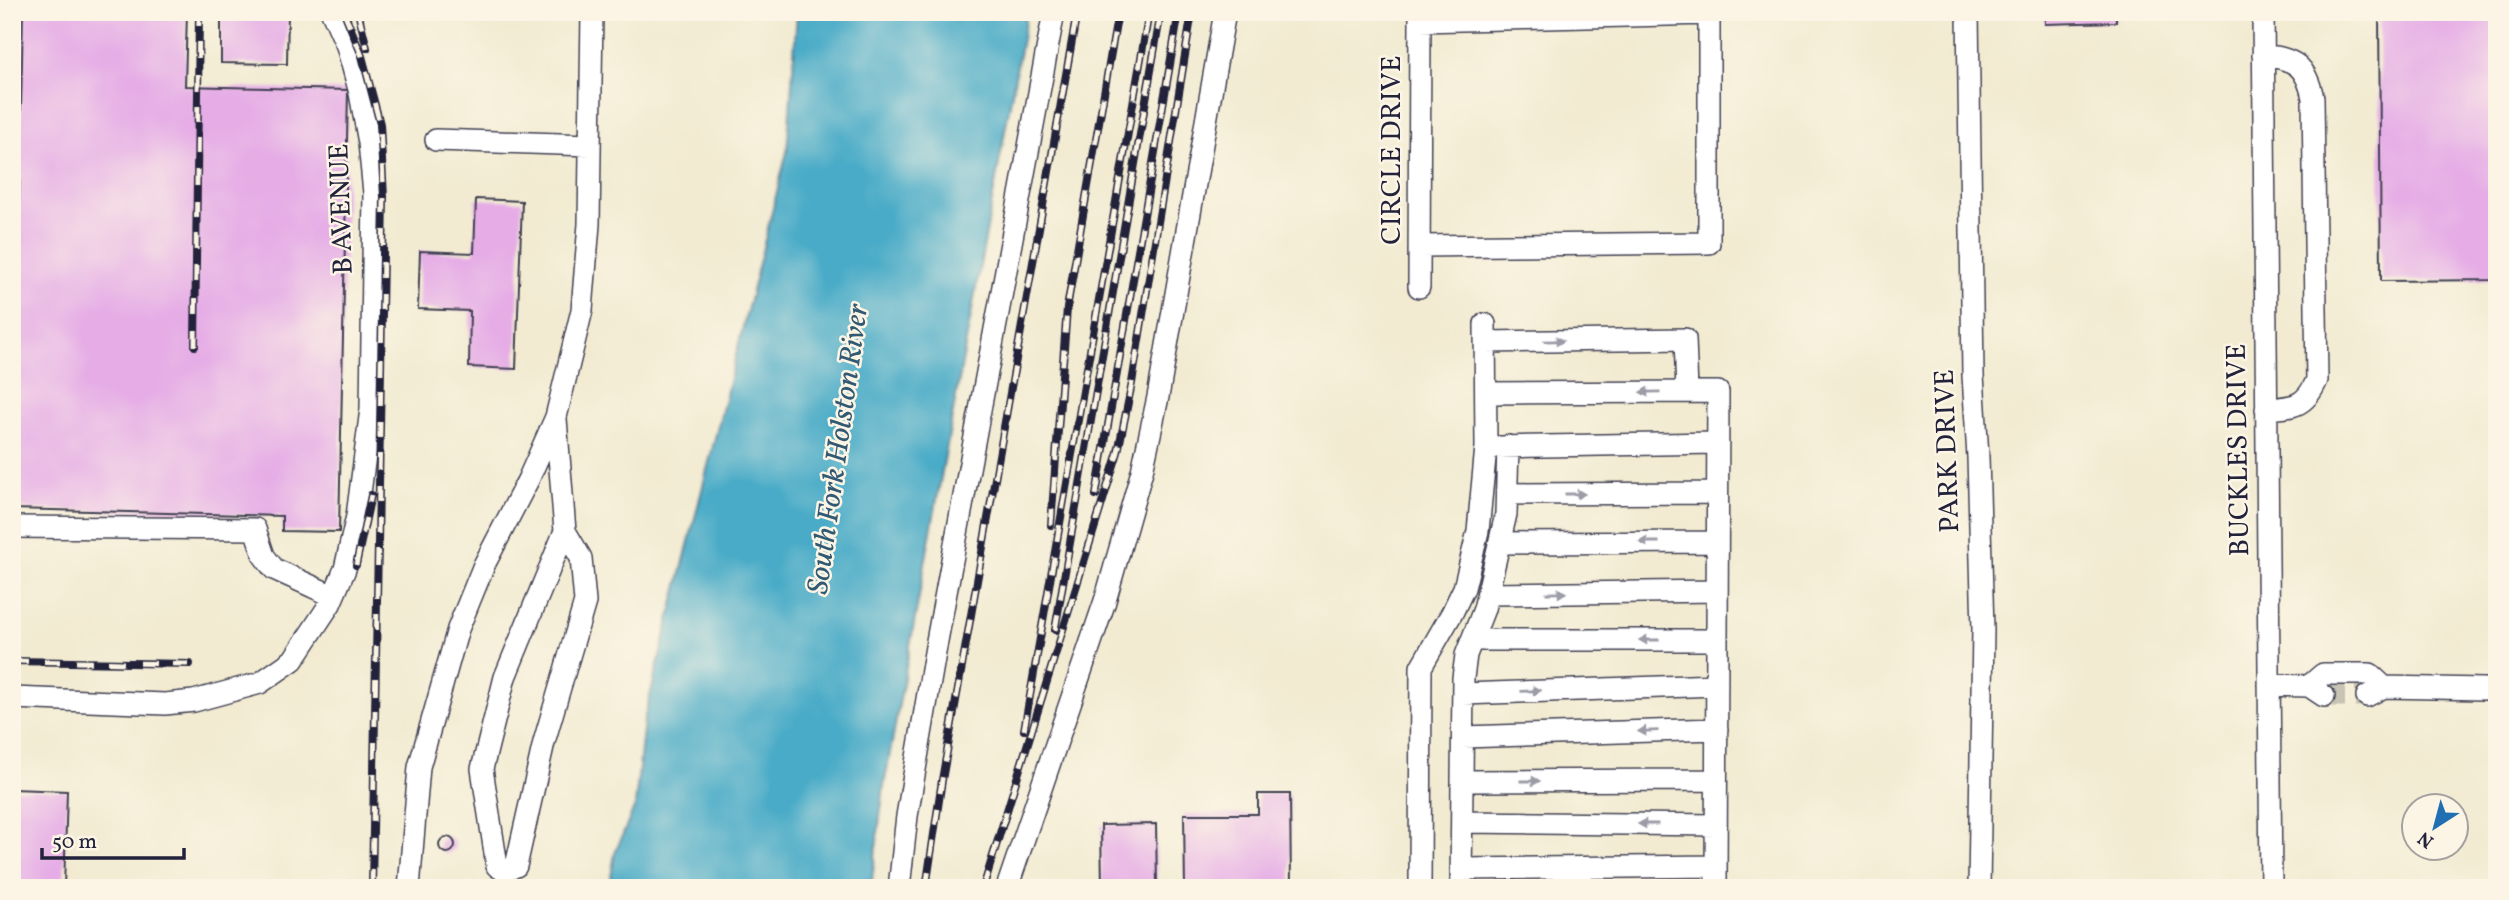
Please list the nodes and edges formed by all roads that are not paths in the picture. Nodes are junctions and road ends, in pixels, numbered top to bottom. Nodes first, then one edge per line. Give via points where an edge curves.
1 (332, 12) edge
2 (592, 12) edge
3 (1054, 12) edge
4 (1224, 12) edge
5 (1968, 12) edge
6 (2263, 12) edge
7 (1709, 13) edge
8 (1420, 17) edge
9 (2263, 55) junction
10 (436, 140) dead end
11 (590, 145) junction
12 (1420, 246) junction
13 (1419, 287) dead end
14 (1687, 391) junction
15 (1486, 393) junction
16 (2266, 409) junction
17 (556, 417) junction
18 (1717, 443) junction
19 (1508, 446) junction
20 (1486, 447) junction
21 (1717, 493) junction
22 (1507, 494) junction
23 (12, 527) edge
24 (565, 531) junction
25 (1717, 542) junction
26 (1500, 543) junction
27 (1717, 591) junction
28 (1488, 594) junction
29 (333, 596) junction
30 (1472, 640) junction
31 (1717, 640) junction
32 (1717, 685) junction
33 (2269, 685) junction
34 (2484, 689) dead end
35 (1463, 694) junction
36 (12, 698) edge
37 (1717, 729) junction
38 (1462, 737) junction
39 (1716, 780) junction
40 (1462, 781) junction
41 (1462, 822) junction
42 (1716, 825) junction
43 (1716, 866) junction
44 (1461, 878) edge
45 (409, 888) edge
46 (899, 888) edge
47 (1007, 888) edge
48 (1420, 888) edge
49 (1716, 888) edge
50 (1979, 888) edge
51 (2271, 888) edge

1 - 29 street, B AVENUE via 360,93 374,193 371,409 357,516 345,569
2 - 11 street
3 - 46 street via 937,641
4 - 47 street via 1142,471 1105,601
5 - 50 street, PARK DRIVE via 1973,375 1983,629
6 - 9 street, BUCKLES DRIVE
7 - 8 street
7 - 12 street via 1709,243
8 - 12 street, CIRCLE DRIVE
9 - 16 street, BUCKLES DRIVE
9 - 16 street via 2287,58 2297,65 2309,78 2313,98 2317,380 2299,405
10 - 11 street
11 - 17 street via 582,310
12 - 13 street, CIRCLE DRIVE
14 -> 15 street
15 -> 14 street via 1485,333 1685,339
14 - 18 street via 1718,392
15 - 20 street
16 - 33 street, BUCKLES DRIVE
17 - 24 street
17 - 45 street via 458,629 419,767
18 - 19 street
18 - 21 street
19 - 20 street
19 - 22 street
20 - 48 street via 1478,531 1464,588 1421,667
22 -> 21 street
21 - 25 street
22 - 26 street
23 - 29 street via 255,529 274,569
24 - 24 street via 505,677 482,769 497,866 505,871 516,866 544,742 585,602 581,558
25 -> 26 street
25 - 27 street
26 - 28 street
28 -> 27 street
27 - 31 street
28 - 30 street
29 - 36 street, B AVENUE via 293,660 260,683 165,704
31 -> 30 street
30 - 35 street via 1465,655
31 - 32 street
35 -> 32 street
32 - 37 street
33 - 34 street via 2317,691 2323,674 2370,674 2375,691
33 - 51 street, BUCKLES DRIVE
35 - 38 street
37 -> 38 street
37 - 39 street
38 - 40 street
40 -> 39 street
39 - 42 street
40 - 41 street
42 -> 41 street
41 - 44 street
42 - 43 street
43 - 44 street
43 - 49 street

